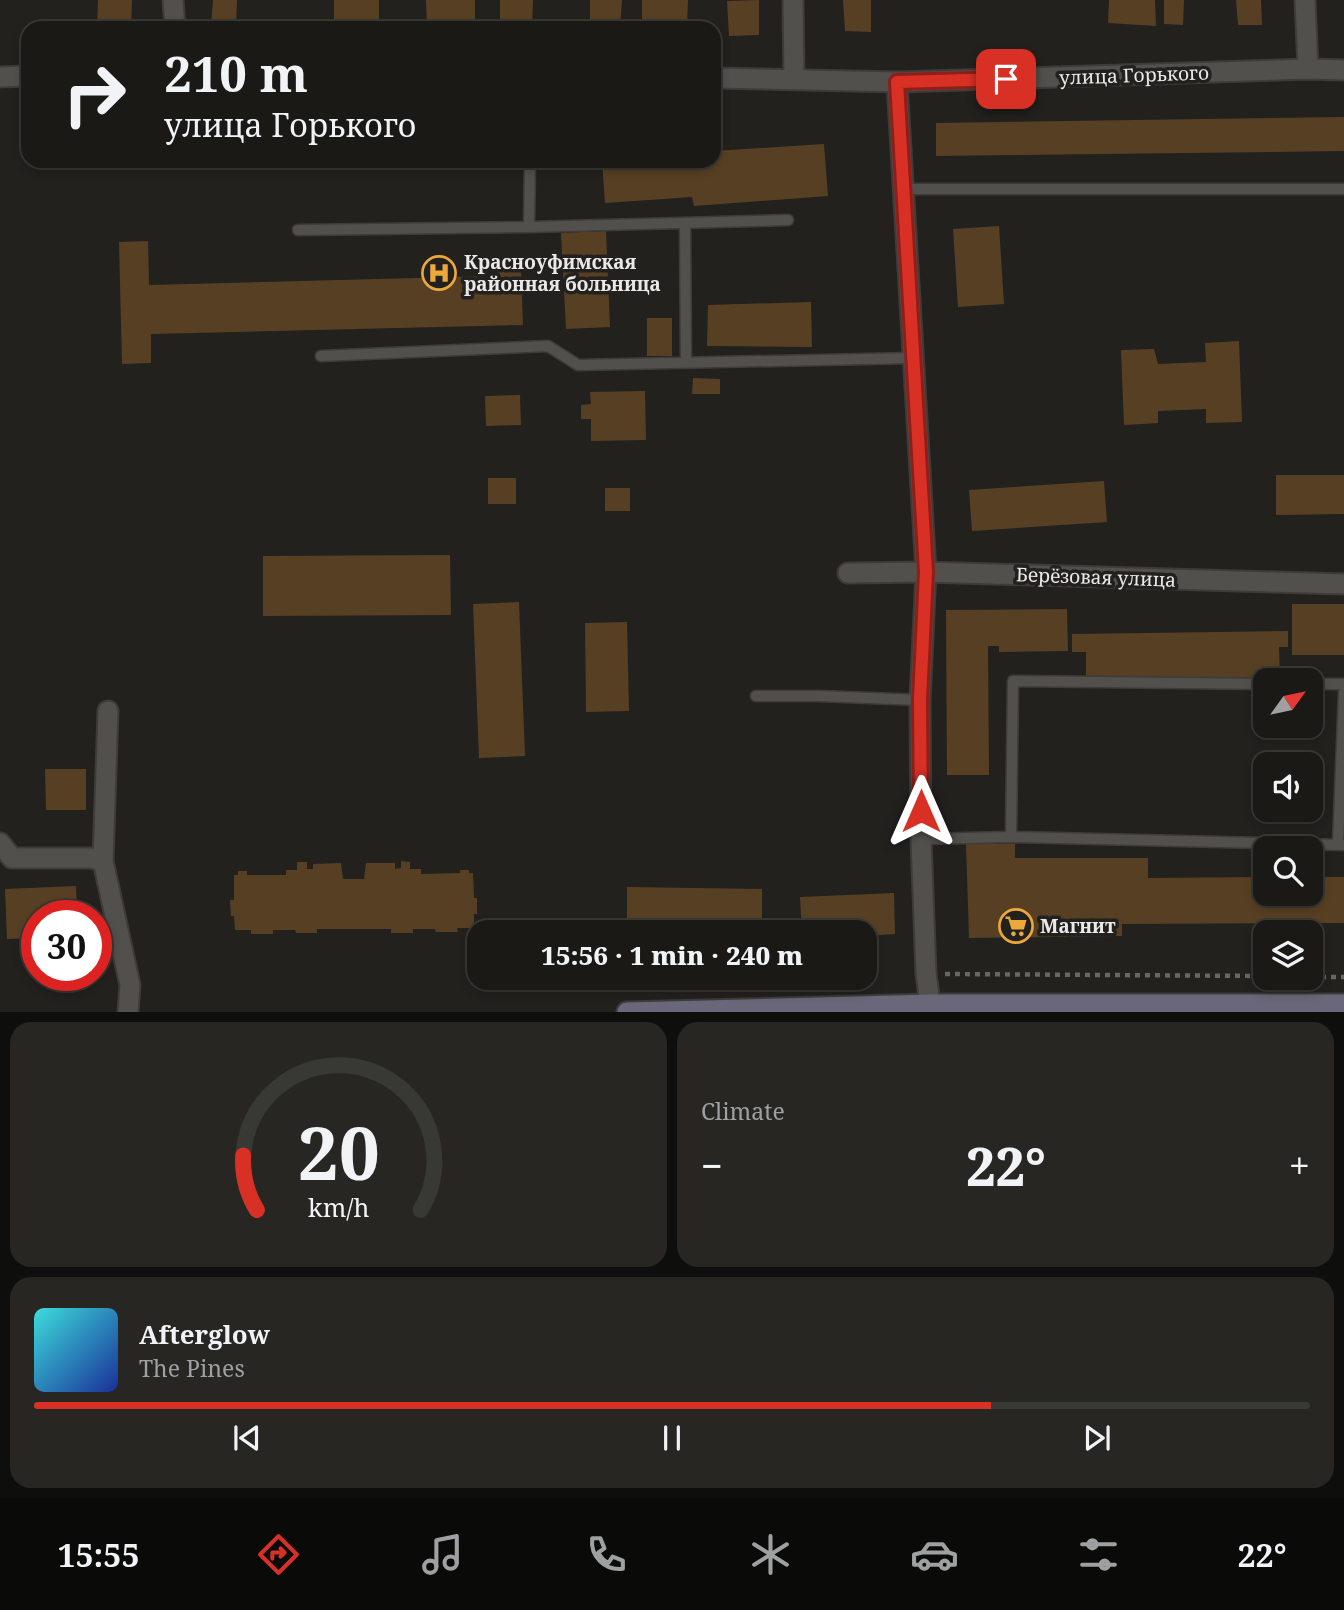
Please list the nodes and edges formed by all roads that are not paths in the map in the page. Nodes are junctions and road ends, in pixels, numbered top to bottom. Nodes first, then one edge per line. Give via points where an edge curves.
1 (173, 0) edge
2 (793, 0) edge
3 (1305, 0) edge
4 (174, 21) edge
5 (1308, 69) junction
6 (1344, 70) edge
7 (21, 76) edge
8 (0, 77) edge
9 (721, 78) edge
10 (794, 79) junction
11 (897, 82) junction
12 (530, 168) edge
13 (903, 189) junction
14 (1344, 189) edge
15 (788, 220) dead end
16 (685, 223) junction
17 (529, 227) junction
18 (298, 230) dead end
19 (321, 356) dead end
20 (913, 358) junction
21 (686, 362) junction
22 (926, 572) junction
23 (848, 573) dead end
24 (1344, 584) edge
25 (1253, 684) edge
26 (1323, 684) edge
27 (1344, 684) edge
28 (1344, 692) edge
29 (756, 696) dead end
30 (920, 700) junction
31 (108, 711) dead end
32 (1011, 837) junction
33 (922, 839) junction
34 (0, 843) edge
35 (1341, 844) edge
36 (103, 861) junction
37 (1344, 1004) edge
38 (931, 1008) edge
39 (693, 1011) edge
40 (128, 1012) edge
41 (627, 1012) edge

1 - 4 street
2 - 10 street
3 - 5 street
5 - 6 street, улица Горького
5 - 11 street, улица Горького
7 - 8 street
9 - 10 street, улица Горького
10 - 11 street, улица Горького
11 - 13 street
12 - 17 lane
13 - 14 lane
13 - 20 street
15 - 16 lane
16 - 17 lane
16 - 21 lane
17 - 18 lane
19 - 21 lane via 548,346 578,365
20 - 21 lane
20 - 22 street
22 - 23 street, Берёзовая улица
22 - 24 street, Берёзовая улица
22 - 30 street
25 - 32 lane via 1013,681
26 - 27 lane
28 - 35 lane
29 - 30 lane
30 - 33 street
31 - 36 street
32 - 33 lane
32 - 35 lane
33 - 38 street
34 - 36 street via 12,858
36 - 40 street via 130,985
37 - 38 main road
38 - 39 main road
39 - 41 main road

